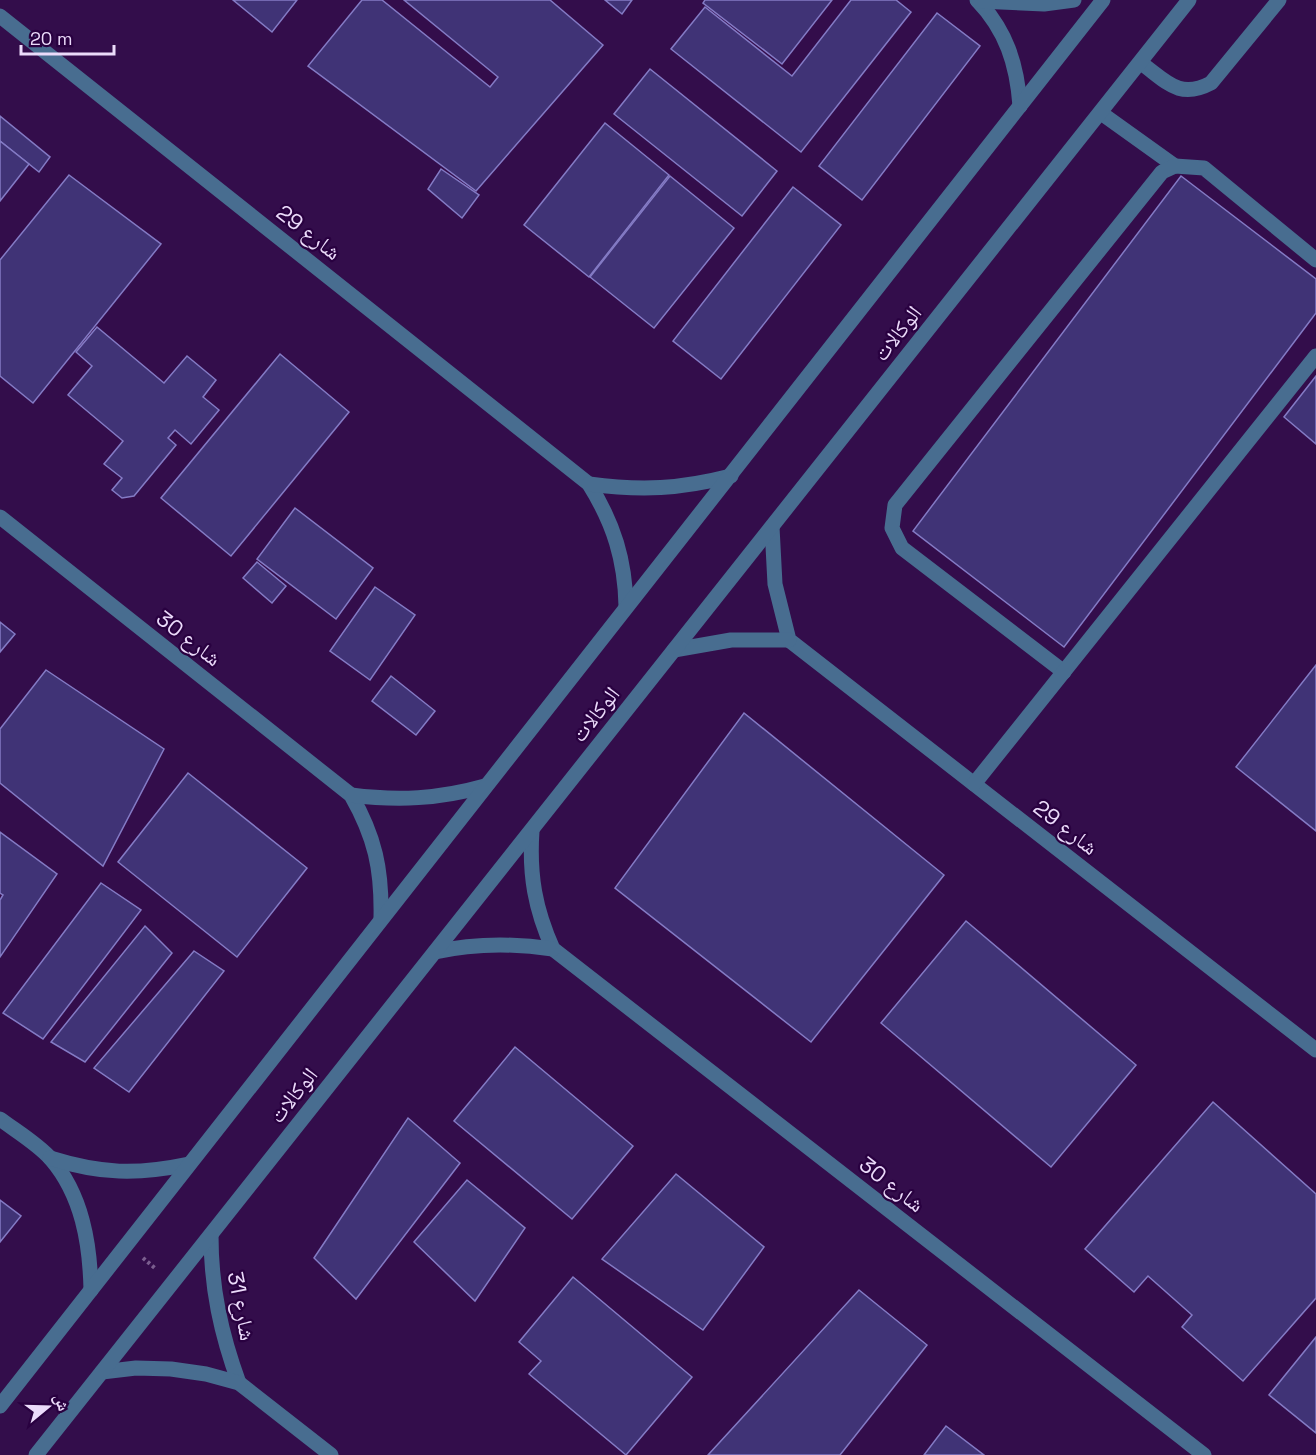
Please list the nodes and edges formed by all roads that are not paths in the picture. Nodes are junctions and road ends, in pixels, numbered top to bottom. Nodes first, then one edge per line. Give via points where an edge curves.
1 (1074, 0) edge
2 (1103, 0) edge
3 (1189, 0) edge
4 (1279, 0) edge
5 (977, 1) edge
6 (0, 16) edge
7 (1141, 63) junction
8 (1020, 106) junction
9 (1101, 113) junction
10 (1176, 166) junction
11 (1316, 260) edge
12 (1316, 356) edge
13 (731, 476) junction
14 (589, 484) junction
15 (0, 517) edge
16 (772, 527) junction
17 (626, 606) junction
18 (789, 640) junction
19 (674, 650) junction
20 (1064, 672) junction
21 (974, 784) junction
22 (485, 786) junction
23 (351, 795) junction
24 (531, 831) junction
25 (381, 918) junction
26 (553, 949) junction
27 (435, 952) junction
28 (1316, 1050) edge
29 (0, 1119) edge
30 (51, 1158) junction
31 (189, 1164) junction
32 (210, 1235) junction
33 (91, 1290) junction
34 (102, 1372) junction
35 (239, 1383) junction
36 (0, 1406) edge
37 (36, 1455) edge
38 (331, 1455) edge
39 (1204, 1455) edge

1 - 5 street via 1012,4
2 - 8 street, الوكالات
3 - 7 street, الوكالات
4 - 7 street via 1211,83 1198,90 1181,91
5 - 8 street via 997,23 1010,49 1018,77
6 - 14 street, شارع 29
7 - 9 street, الوكالات
8 - 13 street, الوكالات
9 - 10 street
9 - 16 street, الوكالات
10 - 11 street via 1204,168 1217,176
10 - 20 street via 1151,183 902,495 892,516 892,528 902,548
12 - 20 street
13 - 14 street via 661,490
13 - 17 street, الوكالات
14 - 17 street, شارع 29 via 618,542
15 - 23 street, شارع 30
16 - 18 street via 775,584
16 - 19 street, الوكالات
17 - 22 street, الوكالات
18 - 19 street via 731,640
18 - 21 street, شارع 29
19 - 24 street, الوكالات
20 - 21 street
21 - 28 street, شارع 29
22 - 23 street via 419,799
22 - 25 street, الوكالات
23 - 25 street, شارع 30 via 367,823 377,854
24 - 26 street, شارع 30 via 532,892
24 - 27 street, الوكالات
25 - 31 street, الوكالات
26 - 27 street via 494,944
26 - 39 street, شارع 30
27 - 32 street, الوكالات
29 - 30 street
30 - 31 street via 84,1169 119,1173
30 - 33 street via 70,1187 83,1220 91,1254
31 - 33 street, الوكالات
32 - 34 street, الوكالات
32 - 35 street, شارع 31 via 216,1311
33 - 36 street, الوكالات
34 - 35 street via 171,1369
34 - 37 street, الوكالات
35 - 38 street

